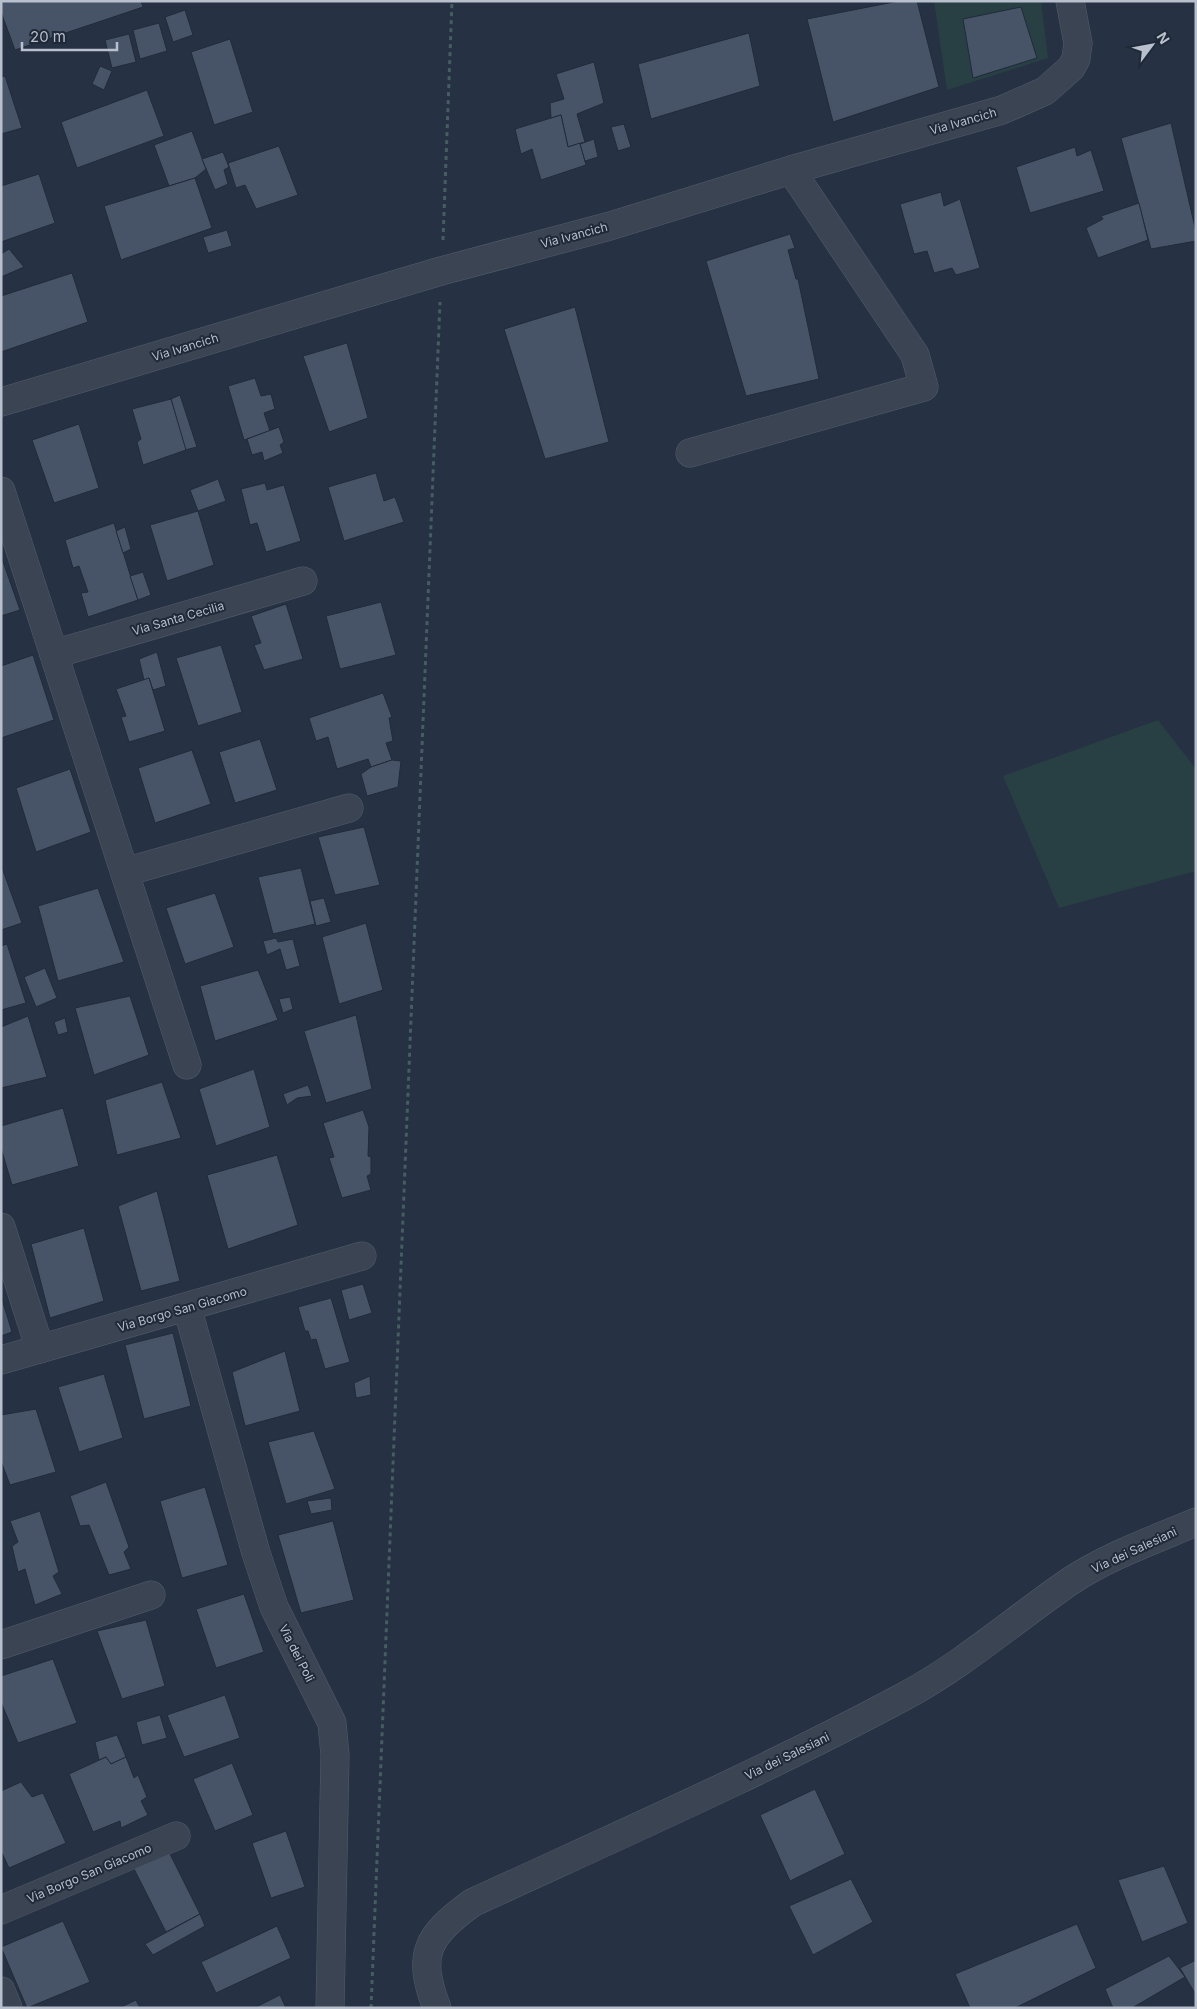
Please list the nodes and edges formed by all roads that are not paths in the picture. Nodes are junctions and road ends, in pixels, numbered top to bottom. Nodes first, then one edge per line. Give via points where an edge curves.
1 (1070, 1) edge
2 (790, 170) junction
3 (1, 402) edge
4 (690, 452) dead end
5 (1, 491) edge
6 (303, 581) dead end
7 (54, 654) junction
8 (349, 808) dead end
9 (125, 872) junction
10 (187, 1065) dead end
11 (1, 1227) edge
12 (362, 1256) dead end
13 (187, 1307) junction
14 (40, 1349) junction
15 (1, 1360) edge
16 (1196, 1522) edge
17 (151, 1595) dead end
18 (1, 1645) edge
19 (176, 1836) dead end
20 (1, 1910) edge
21 (1, 1991) edge
22 (8, 2008) edge
23 (330, 2008) edge
24 (437, 2008) edge

1 - 2 street, Via Ivancich via 1078,37 1076,59 1062,78 1045,91 1002,110
2 - 3 street, Via Ivancich via 610,226 432,274
2 - 4 street via 915,355 924,387
5 - 7 street
6 - 7 street, Via Santa Cecilia
7 - 9 street
8 - 9 street
9 - 10 street
11 - 14 street
12 - 13 street, Via Borgo San Giacomo
13 - 14 street, Via Borgo San Giacomo
13 - 23 street, Via dei Poli via 274,1607 333,1729
14 - 15 street, Via Borgo San Giacomo
16 - 24 street, Via dei Salesiani via 1121,1554 1071,1581 992,1640 905,1696 760,1770 472,1903 441,1928 429,1946 426,1974
17 - 18 street
19 - 20 street, Via Borgo San Giacomo
21 - 22 street

